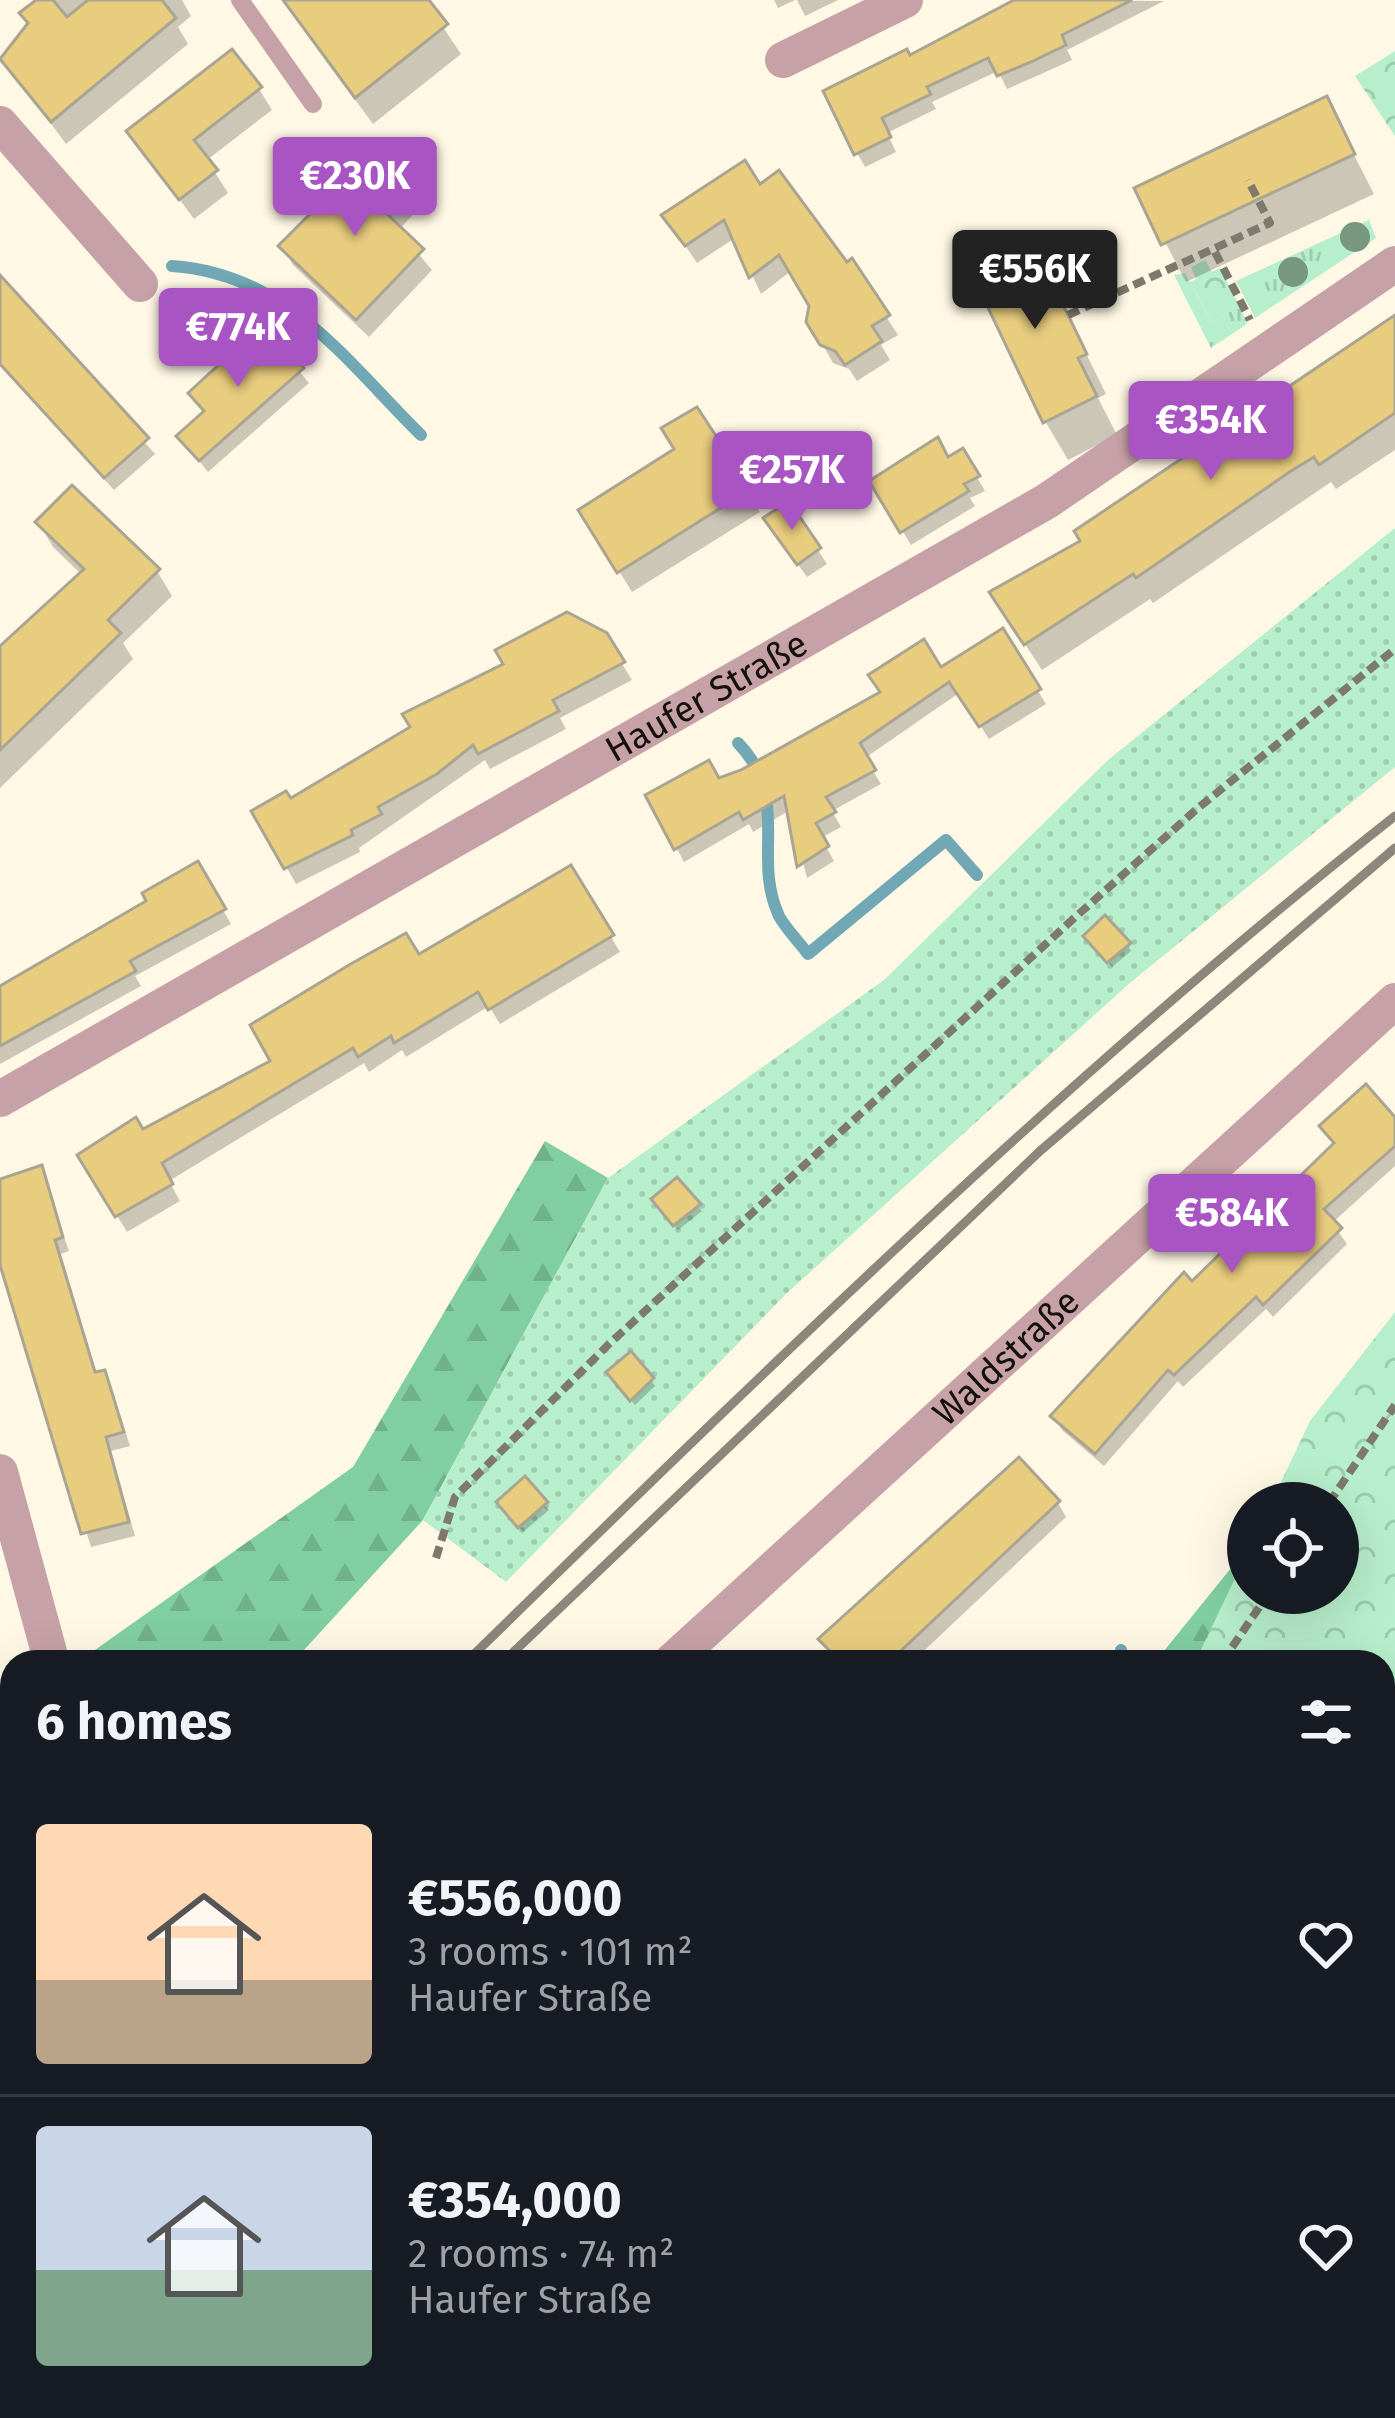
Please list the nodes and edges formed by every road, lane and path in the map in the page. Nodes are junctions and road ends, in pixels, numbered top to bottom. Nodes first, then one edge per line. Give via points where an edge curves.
1 (240, 0) edge
2 (905, 0) edge
3 (784, 60) dead end
4 (313, 104) dead end
5 (0, 124) edge
6 (1247, 180) dead end
7 (1215, 252) junction
8 (1395, 265) edge
9 (140, 284) dead end
10 (1244, 305) dead end
11 (1068, 315) dead end
12 (1395, 649) edge
13 (1395, 1001) edge
14 (0, 1099) edge
15 (1395, 1405) edge
16 (0, 1472) edge
17 (1343, 1482) edge
18 (436, 1558) dead end
19 (1255, 1614) edge
20 (48, 1650) edge
21 (684, 1650) edge
22 (1231, 1650) edge

1 - 4 lane
2 - 3 street
5 - 9 street
6 - 7 path via 1270,223
7 - 10 path
7 - 11 path
8 - 14 street, Haufer Straße via 1047,501
12 - 18 path via 1103,892 609,1344 455,1497
13 - 21 street, Waldstraße
15 - 17 path
16 - 20 street
19 - 22 path

